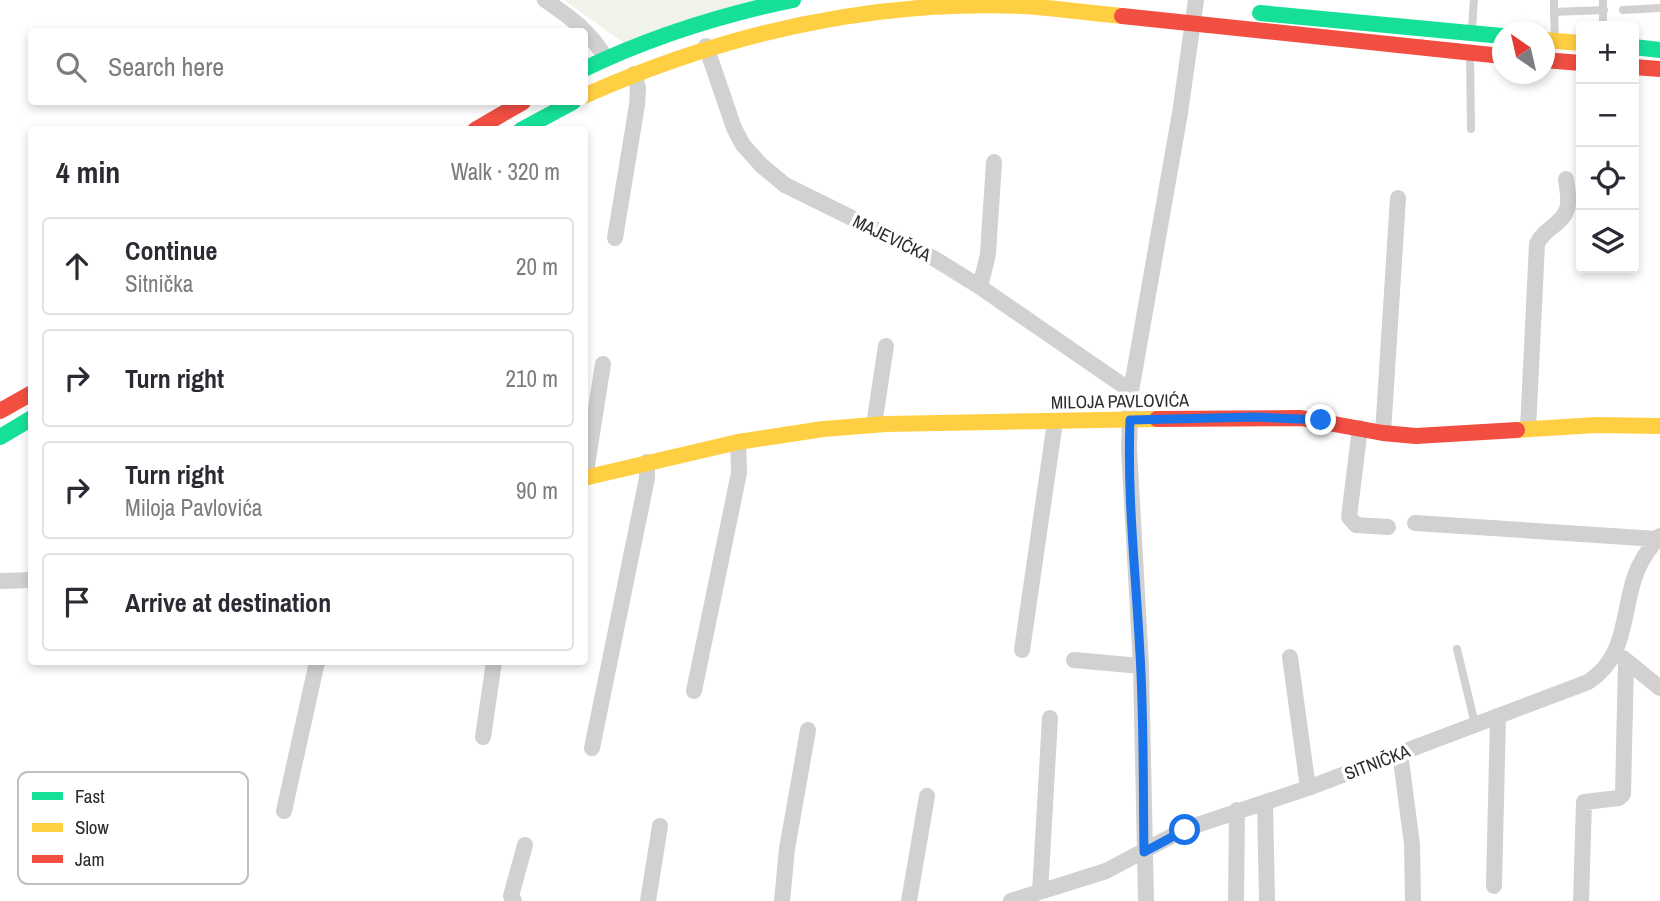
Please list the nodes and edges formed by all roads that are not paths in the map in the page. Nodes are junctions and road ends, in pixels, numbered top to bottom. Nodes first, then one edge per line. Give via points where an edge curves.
1 (545, 0) edge
2 (793, 0) edge
3 (1474, 0) edge
4 (1554, 0) edge
5 (1603, 0) edge
6 (763, 3) edge
7 (1660, 8) edge
8 (1195, 9) edge
9 (1604, 10) junction
10 (1623, 10) dead end
11 (1244, 12) dead end
12 (1554, 12) junction
13 (1553, 21) edge
14 (1603, 21) edge
15 (582, 28) edge
16 (1472, 33) junction
17 (588, 34) edge
18 (1492, 35) edge
19 (1555, 40) edge
20 (1576, 43) edge
21 (706, 46) junction
22 (1639, 48) edge
23 (1660, 50) edge
24 (1470, 52) junction
25 (1492, 55) edge
26 (606, 59) junction
27 (1555, 61) edge
28 (1576, 63) edge
29 (588, 67) edge
30 (1639, 67) edge
31 (1660, 69) edge
32 (634, 74) junction
33 (588, 94) edge
34 (518, 105) edge
35 (566, 105) edge
36 (482, 126) edge
37 (528, 126) edge
38 (562, 126) edge
39 (1471, 129) dead end
40 (994, 162) dead end
41 (1566, 179) dead end
42 (1398, 198) dead end
43 (615, 238) dead end
44 (980, 287) junction
45 (886, 346) dead end
46 (603, 364) dead end
47 (1131, 391) junction
48 (28, 395) edge
49 (0, 411) edge
50 (28, 420) edge
51 (1130, 420) junction
52 (1055, 422) junction
53 (874, 425) junction
54 (1660, 426) edge
55 (1360, 428) junction
56 (1528, 429) junction
57 (1383, 433) junction
58 (0, 437) edge
59 (738, 442) junction
60 (588, 459) edge
61 (647, 462) junction
62 (588, 477) edge
63 (1415, 523) dead end
64 (1388, 527) dead end
65 (1659, 537) edge
66 (28, 580) edge
67 (0, 581) edge
68 (1457, 649) dead end
69 (1022, 650) dead end
70 (1290, 657) dead end
71 (1621, 657) junction
72 (1074, 660) dead end
73 (316, 665) edge
74 (495, 665) edge
75 (1140, 666) junction
76 (1660, 688) edge
77 (694, 691) dead end
78 (1498, 716) junction
79 (1050, 718) dead end
80 (1475, 724) junction
81 (808, 730) dead end
82 (483, 737) dead end
83 (592, 748) dead end
84 (1400, 753) junction
85 (1308, 789) junction
86 (928, 796) dead end
87 (1265, 802) junction
88 (1237, 810) junction
89 (284, 811) dead end
90 (660, 826) dead end
91 (525, 845) dead end
92 (1144, 852) junction
93 (1494, 886) dead end
94 (1040, 892) junction
95 (514, 901) edge
96 (648, 901) edge
97 (782, 901) edge
98 (909, 901) edge
99 (1012, 901) edge
100 (1146, 901) edge
101 (1236, 901) edge
102 (1267, 901) edge
103 (1413, 901) edge
104 (1581, 901) edge

1 - 15 street
2 - 6 main road
3 - 16 lane
4 - 12 lane
5 - 9 lane
6 - 26 main road
7 - 10 lane
8 - 21 main road via 986,4 886,10 826,17
8 - 24 main road
8 - 47 street
9 - 12 lane
9 - 14 lane
11 - 16 main road
12 - 13 lane
16 - 18 main road
17 - 26 street
19 - 20 main road
21 - 32 main road
21 - 44 street, MAJEVIČKA via 734,128 761,166 785,184 935,259
22 - 23 main road
24 - 25 main road
24 - 39 lane
26 - 29 main road
27 - 28 main road
30 - 31 main road
32 - 33 main road
32 - 43 street via 637,104
34 - 36 main road
35 - 37 main road
35 - 38 street
40 - 44 street via 988,254
41 - 56 street via 1568,208 1537,244
42 - 57 street
44 - 47 street, MAJEVIČKA
45 - 53 street
46 - 60 street
47 - 51 street
48 - 49 main road
50 - 58 main road
51 - 52 main road, MILOJA PAVLOVIĆA
51 - 55 main road, MILOJA PAVLOVIĆA via 1301,418
51 - 75 street
52 - 53 main road, MILOJA PAVLOVIĆA
52 - 69 street
53 - 59 main road, MILOJA PAVLOVIĆA
54 - 56 main road, MILOJA PAVLOVIĆA
55 - 57 main road, MILOJA PAVLOVIĆA
55 - 64 street via 1349,517 1356,525
56 - 57 main road, MILOJA PAVLOVIĆA via 1416,436
59 - 61 main road, MILOJA PAVLOVIĆA
59 - 77 street via 739,473
61 - 62 main road, MILOJA PAVLOVIĆA
61 - 83 street
63 - 65 street
65 - 71 street, SITNIČKA via 1638,569
66 - 67 street
68 - 80 lane
70 - 85 street
71 - 76 street
71 - 78 street, SITNIČKA via 1588,682
71 - 104 street via 1623,794 1584,802
72 - 75 street
73 - 89 street
74 - 82 street
75 - 92 street
78 - 80 street, SITNIČKA
78 - 93 street
79 - 94 street
80 - 84 street, SITNIČKA
81 - 97 street
84 - 85 street, SITNIČKA
84 - 103 street via 1412,844
85 - 87 street, SITNIČKA
86 - 98 street
87 - 88 street, SITNIČKA
87 - 102 street
88 - 92 street, SITNIČKA
88 - 101 street
90 - 96 street
91 - 95 street via 511,896
92 - 94 street, SITNIČKA via 1106,871
92 - 100 street
94 - 99 street, SITNIČKA

